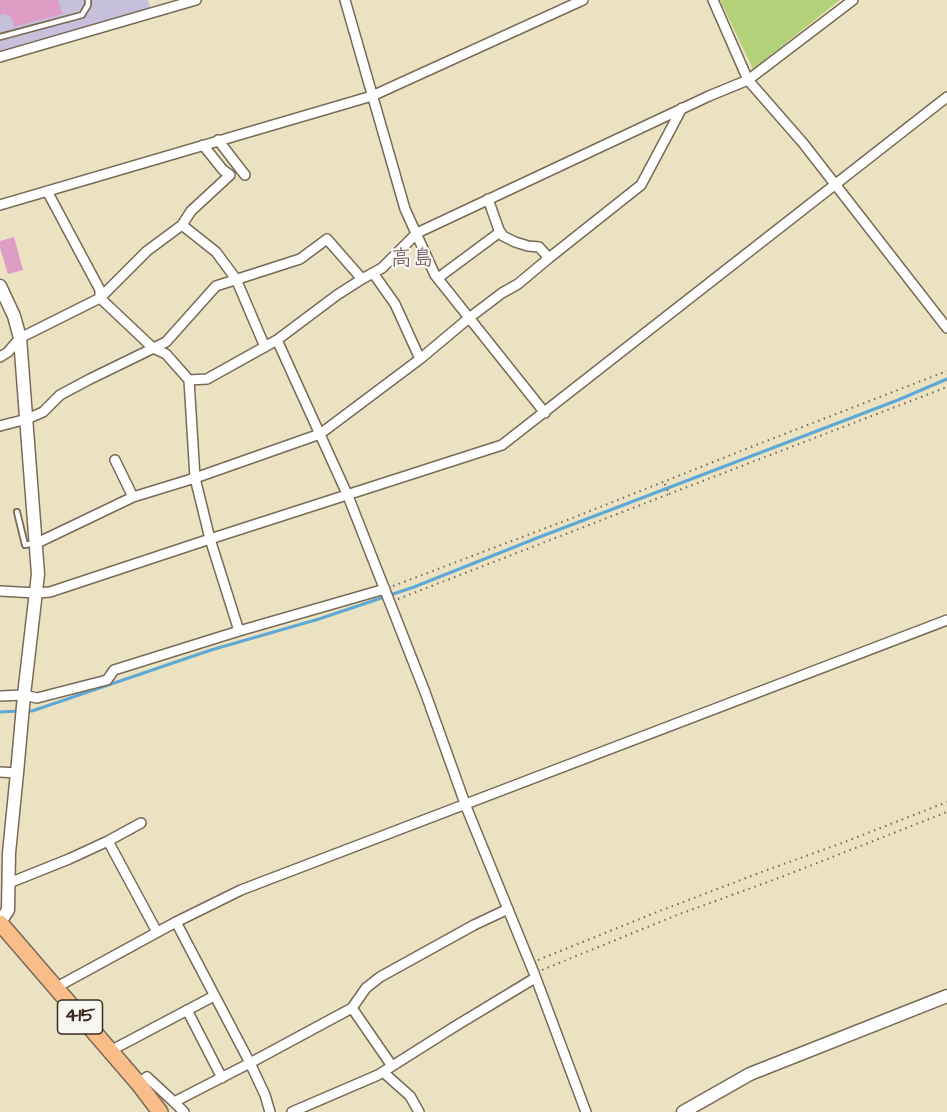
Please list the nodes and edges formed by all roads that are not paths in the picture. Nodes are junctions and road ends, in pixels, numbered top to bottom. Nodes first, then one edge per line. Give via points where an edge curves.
1 (88, 0) edge
2 (196, 0) edge
3 (345, 0) edge
4 (584, 0) edge
5 (712, 0) edge
6 (853, 0) edge
7 (0, 37) edge
8 (0, 57) edge
9 (748, 81) junction
10 (372, 96) junction
11 (947, 98) edge
12 (682, 108) junction
13 (218, 140) junction
14 (203, 145) junction
15 (245, 175) dead end
16 (834, 185) junction
17 (47, 191) junction
18 (488, 199) junction
19 (0, 205) edge
20 (182, 225) junction
21 (417, 232) junction
22 (500, 232) junction
23 (549, 258) junction
24 (373, 273) junction
25 (438, 278) junction
26 (236, 279) junction
27 (362, 279) junction
28 (0, 286) edge
29 (100, 298) junction
30 (944, 315) edge
31 (469, 318) junction
32 (947, 328) edge
33 (20, 338) junction
34 (278, 340) junction
35 (265, 347) junction
36 (153, 348) junction
37 (0, 357) edge
38 (420, 358) junction
39 (189, 380) junction
40 (545, 413) junction
41 (27, 419) junction
42 (0, 426) edge
43 (320, 435) junction
44 (115, 460) dead end
45 (195, 477) junction
46 (348, 496) junction
47 (133, 497) junction
48 (17, 512) dead end
49 (210, 539) junction
50 (37, 543) junction
51 (385, 589) junction
52 (0, 591) edge
53 (36, 593) junction
54 (947, 620) edge
55 (239, 631) junction
56 (24, 695) junction
57 (0, 696) edge
58 (0, 772) edge
59 (17, 772) junction
60 (465, 804) junction
61 (141, 823) dead end
62 (108, 841) junction
63 (9, 883) junction
64 (508, 909) junction
65 (0, 922) edge
66 (176, 922) junction
67 (157, 932) junction
68 (535, 975) junction
69 (55, 988) junction
70 (214, 996) junction
71 (947, 996) edge
72 (352, 1008) junction
73 (187, 1010) junction
74 (110, 1051) junction
75 (250, 1063) junction
76 (392, 1066) junction
77 (383, 1072) junction
78 (222, 1078) junction
79 (138, 1083) junction
80 (174, 1102) junction
81 (697, 1108) edge
82 (160, 1112) edge
83 (184, 1112) edge
84 (270, 1112) edge
85 (292, 1112) edge
86 (419, 1112) edge
87 (586, 1112) edge
88 (683, 1112) edge

1 - 7 lane via 82,15
2 - 8 street
3 - 10 street
4 - 10 street
5 - 9 street
6 - 9 street
9 - 12 street
9 - 16 street
10 - 13 street
10 - 21 street via 405,209
11 - 16 street
12 - 18 street
12 - 23 street via 641,185
13 - 14 street
13 - 15 street
14 - 17 street
14 - 20 street via 230,176 191,211
16 - 30 street
16 - 40 street
17 - 19 street
17 - 29 street via 100,290
18 - 21 street
18 - 22 street
20 - 26 street via 216,252
20 - 29 street via 147,251
21 - 24 street
21 - 25 street
22 - 23 street via 515,242 538,247
22 - 25 street
23 - 31 street
24 - 27 street
24 - 38 street via 395,304
25 - 31 street
26 - 27 street via 300,259 327,239
26 - 35 street
26 - 36 street via 216,286 166,342
27 - 34 street
28 - 33 street
29 - 33 street
29 - 36 street
30 - 32 street
31 - 38 street
31 - 40 street
33 - 37 street
33 - 41 street
34 - 35 street
34 - 43 street
35 - 39 street via 207,380
36 - 39 street via 166,354
36 - 41 street via 60,395 43,412
38 - 43 street
39 - 45 street
40 - 46 street via 502,446
41 - 42 street
41 - 50 street
43 - 45 street
43 - 46 street
44 - 47 street
45 - 47 street
45 - 49 street
46 - 49 street
46 - 51 street
47 - 50 street
48 - 50 lane via 25,545
49 - 53 street via 50,592
49 - 55 street
50 - 53 street
51 - 55 street
51 - 60 street
52 - 53 street
53 - 56 street
54 - 60 street
55 - 56 street via 114,670 106,680 37,698
56 - 57 street
56 - 59 street
58 - 59 street
59 - 63 street
60 - 64 street
60 - 66 street via 240,890
61 - 62 street
62 - 63 street
62 - 67 street
63 - 65 street via 8,910
64 - 68 street
64 - 72 street via 380,977 366,988
65 - 69 highway, 415
66 - 67 street
66 - 70 street
67 - 69 street
68 - 76 street
68 - 87 street
69 - 74 highway, 415
70 - 73 street
70 - 75 street
71 - 81 street via 750,1074
72 - 75 street
72 - 76 street
73 - 74 street
73 - 78 street
74 - 79 highway, 415
75 - 78 street
75 - 84 street
76 - 77 street
77 - 85 street
77 - 86 street via 410,1096
78 - 80 street
79 - 80 street via 147,1077
79 - 82 highway, 415
80 - 83 street
81 - 88 street

